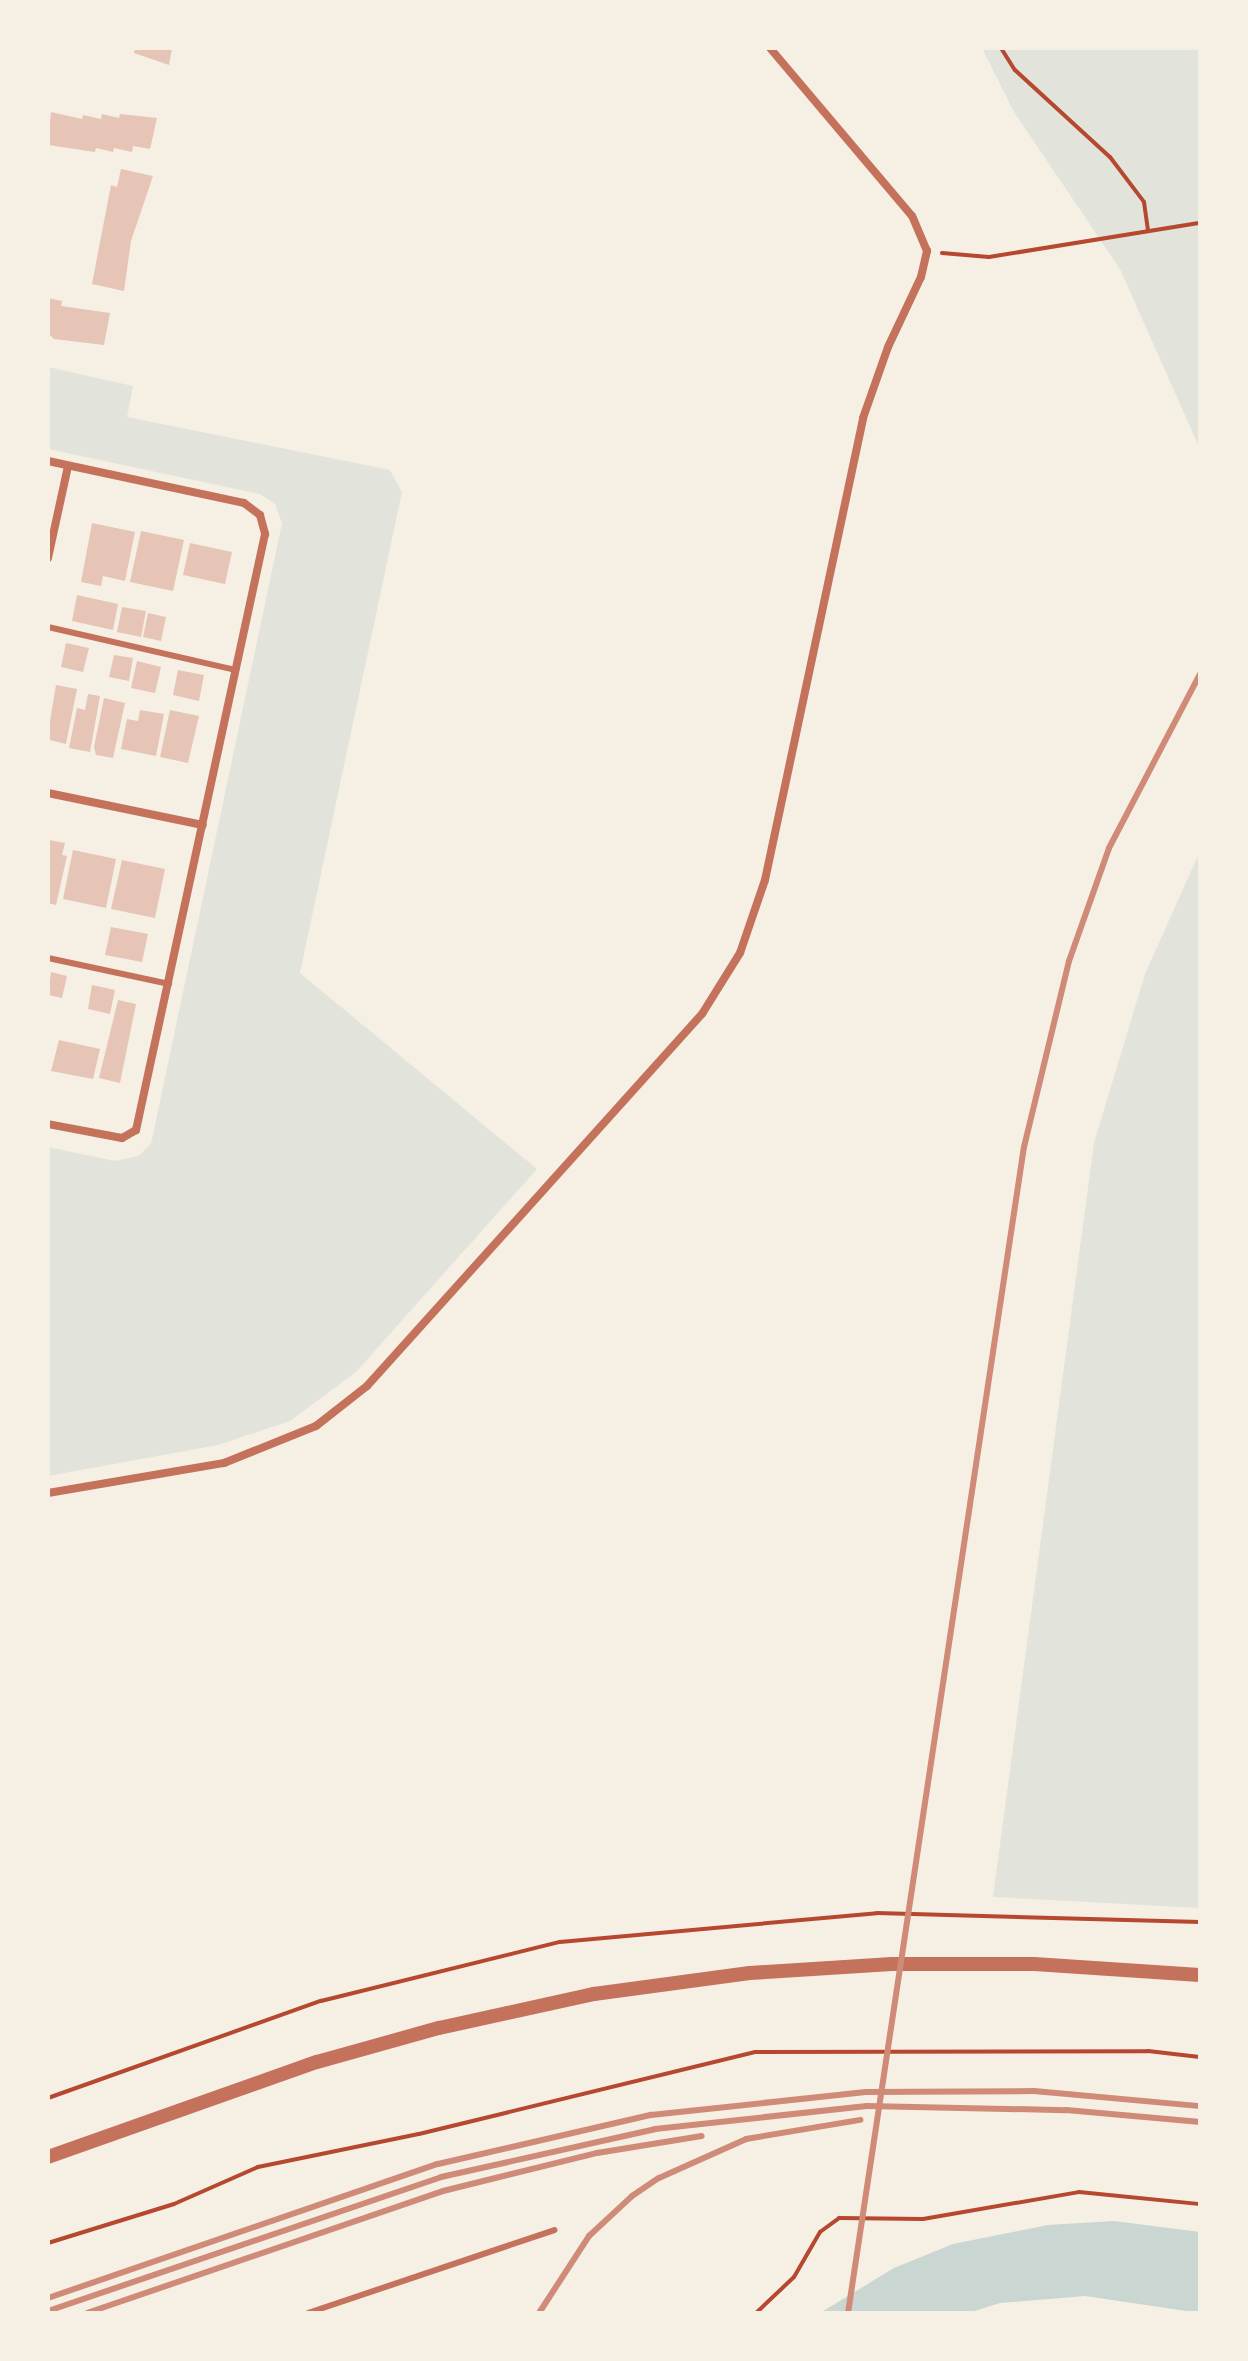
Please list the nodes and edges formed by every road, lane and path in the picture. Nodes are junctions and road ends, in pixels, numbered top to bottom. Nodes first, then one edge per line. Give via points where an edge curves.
1 (770, 48) edge
2 (1001, 48) edge
3 (1200, 223) edge
4 (1148, 230) junction
5 (927, 251) junction
6 (48, 461) edge
7 (68, 466) junction
8 (48, 558) edge
9 (48, 627) edge
10 (236, 670) junction
11 (48, 793) edge
12 (203, 825) junction
13 (48, 958) edge
14 (169, 984) junction
15 (48, 1124) edge
16 (48, 1493) edge
17 (1200, 1922) edge
18 (1200, 1975) edge
19 (1200, 2057) edge
20 (48, 2098) edge
21 (48, 2157) edge
22 (1200, 2204) edge
23 (554, 2230) dead end
24 (48, 2243) edge
25 (308, 2313) edge
26 (756, 2313) edge

1 - 5 street via 912,216
2 - 4 path via 1015,70 1110,157 1144,202
3 - 4 path
4 - 5 path via 989,257
5 - 16 street via 863,418 756,912 740,953 702,1014 367,1386 316,1426 224,1463
6 - 7 street
7 - 8 street
7 - 10 street via 244,503 260,515 265,534
9 - 10 lane
10 - 12 street
11 - 12 street
12 - 14 street
13 - 14 lane
14 - 15 street via 140,1120 131,1136
17 - 20 path via 877,1913 560,1942 321,2001
18 - 21 street via 1034,1964 892,1964 750,1973 594,1994 317,2062
19 - 24 path via 1132,2051 755,2052 419,2134 258,2167 174,2204
22 - 26 path via 1079,2192 923,2219 839,2218 820,2232 794,2277
23 - 25 lane

